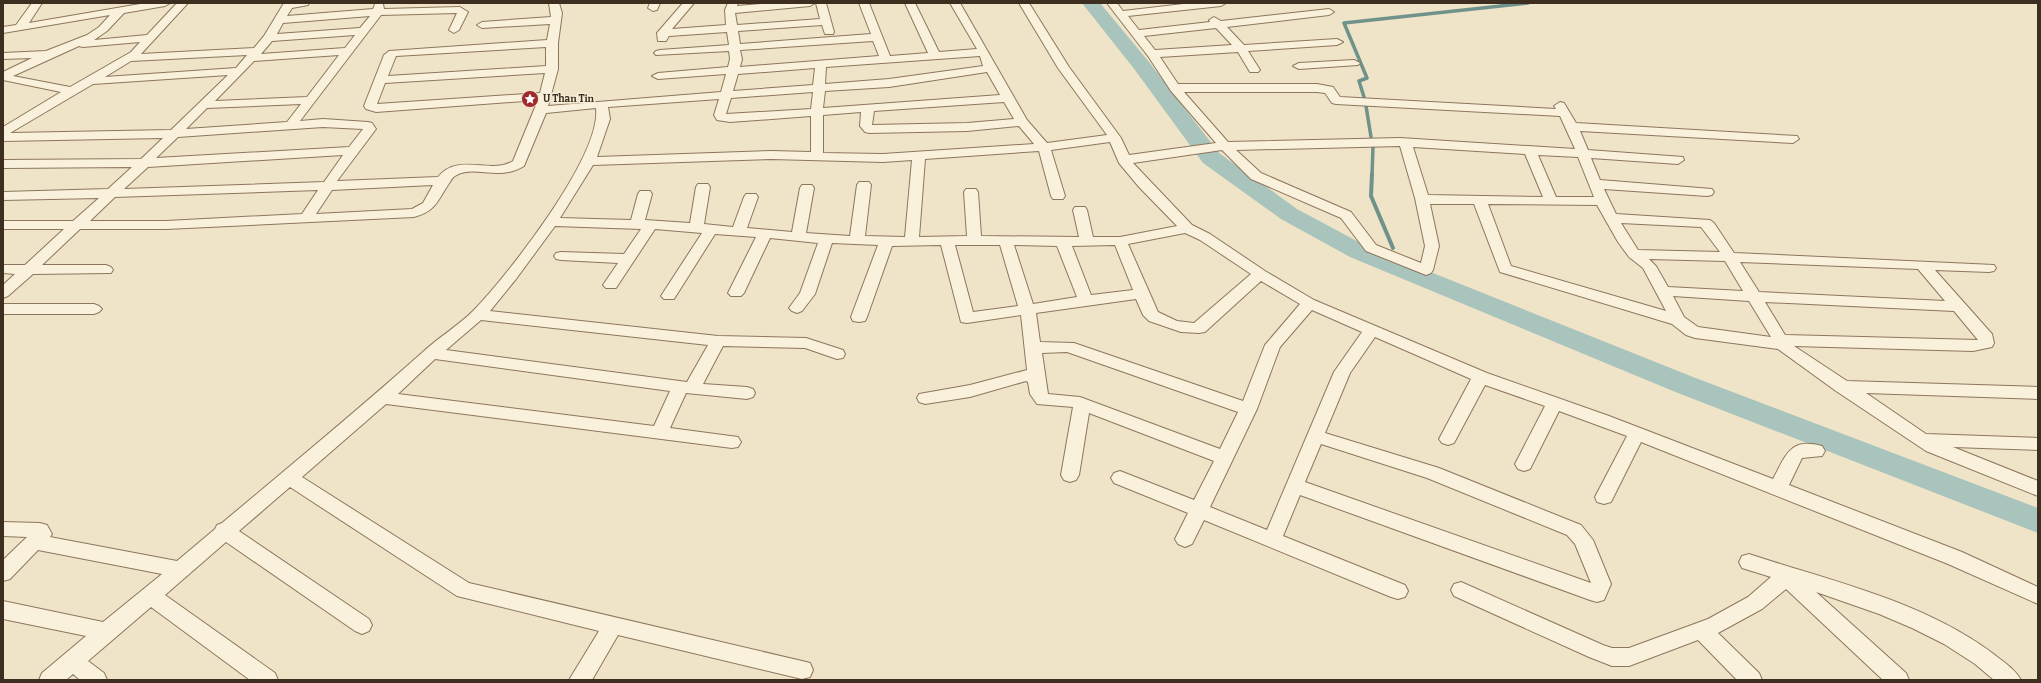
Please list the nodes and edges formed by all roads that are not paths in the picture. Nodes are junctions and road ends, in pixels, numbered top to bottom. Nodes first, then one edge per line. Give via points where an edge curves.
1 (37, 3) edge
2 (164, 3) edge
3 (183, 3) edge
4 (304, 3) edge
5 (554, 3) edge
6 (689, 3) edge
7 (810, 3) edge
8 (821, 3) edge
9 (864, 3) edge
10 (910, 3) edge
11 (956, 3) edge
12 (1024, 3) edge
13 (1112, 3) edge
14 (1221, 3) edge
15 (288, 4) edge
16 (1200, 4) edge
17 (456, 6) edge
18 (731, 6) edge
19 (379, 7) edge
20 (80, 8) dead end
21 (121, 10) junction
22 (422, 10) junction
23 (1329, 12) dead end
24 (1120, 14) junction
25 (74, 18) junction
26 (278, 20) junction
27 (415, 20) dead end
28 (556, 20) junction
29 (826, 22) junction
30 (482, 25) dead end
31 (1219, 25) junction
32 (20, 27) junction
33 (731, 28) junction
34 (3, 30) edge
35 (454, 30) dead end
36 (363, 31) junction
37 (662, 33) junction
38 (1137, 34) junction
39 (878, 37) junction
40 (150, 38) junction
41 (269, 38) junction
42 (831, 41) junction
43 (1338, 42) dead end
44 (552, 43) junction
45 (75, 44) junction
46 (1287, 45) junction
47 (735, 48) junction
48 (1241, 48) junction
49 (347, 51) junction
50 (984, 52) junction
51 (49, 54) junction
52 (1152, 54) junction
53 (254, 55) junction
54 (935, 55) junction
55 (3, 56) edge
56 (130, 58) junction
57 (886, 59) junction
58 (1354, 63) dead end
59 (821, 64) junction
60 (990, 68) junction
61 (552, 69) junction
62 (734, 70) junction
63 (1254, 70) dead end
64 (239, 71) junction
65 (3, 76) edge
66 (658, 76) junction
67 (380, 80) junction
68 (91, 81) junction
69 (818, 88) junction
70 (1175, 88) junction
71 (72, 91) junction
72 (725, 94) junction
73 (1008, 98) junction
74 (310, 100) junction
75 (542, 103) junction
76 (602, 104) junction
77 (204, 105) junction
78 (868, 108) junction
79 (816, 110) junction
80 (1022, 122) junction
81 (291, 125) junction
82 (1572, 127) junction
83 (3, 132) edge
84 (173, 134) junction
85 (3, 137) edge
86 (1115, 138) junction
87 (1793, 139) dead end
88 (1406, 144) junction
89 (1225, 146) junction
90 (1044, 147) junction
91 (353, 151) junction
92 (1530, 151) junction
93 (1584, 155) junction
94 (920, 156) junction
95 (817, 157) junction
96 (1124, 160) junction
97 (1678, 160) dead end
98 (589, 161) junction
99 (144, 163) junction
100 (3, 164) edge
101 (444, 181) junction
102 (1595, 184) junction
103 (864, 185) dead end
104 (328, 186) junction
105 (703, 187) dead end
106 (808, 188) dead end
107 (971, 192) dead end
108 (1707, 192) dead end
109 (111, 194) junction
110 (645, 194) dead end
111 (3, 196) edge
112 (1058, 196) dead end
113 (751, 197) dead end
114 (1422, 198) junction
115 (1551, 200) junction
116 (1602, 200) junction
117 (1480, 201) junction
118 (1080, 210) dead end
119 (306, 218) junction
120 (1611, 218) junction
121 (551, 222) junction
122 (79, 224) junction
123 (644, 224) junction
124 (3, 226) edge
125 (696, 228) junction
126 (1187, 228) junction
127 (711, 229) junction
128 (739, 231) junction
129 (765, 234) junction
130 (798, 237) junction
131 (826, 239) junction
132 (857, 240) junction
133 (887, 240) junction
134 (974, 240) junction
135 (947, 241) junction
136 (1006, 241) junction
137 (1087, 241) junction
138 (1120, 241) junction
139 (912, 242) junction
140 (1063, 242) junction
141 (1634, 254) junction
142 (561, 256) dead end
143 (1730, 257) junction
144 (628, 259) junction
145 (1922, 265) junction
146 (1989, 268) dead end
147 (3, 269) edge
148 (28, 269) junction
149 (106, 270) dead end
150 (1260, 274) junction
151 (610, 285) dead end
152 (1664, 291) junction
153 (3, 293) edge
154 (1142, 293) junction
155 (736, 294) dead end
156 (669, 296) dead end
157 (1755, 297) junction
158 (1086, 301) junction
159 (1309, 304) junction
160 (1958, 306) junction
161 (797, 308) dead end
162 (3, 309) edge
163 (94, 309) dead end
164 (478, 315) junction
165 (859, 318) dead end
166 (1030, 318) junction
167 (1678, 320) junction
168 (1370, 331) junction
169 (718, 341) junction
170 (1782, 342) junction
171 (1034, 348) junction
172 (431, 353) junction
173 (837, 354) dead end
174 (1481, 377) junction
175 (1036, 380) junction
176 (686, 387) junction
177 (1842, 387) junction
178 (747, 393) dead end
179 (2038, 393) edge
180 (382, 398) junction
181 (925, 398) dead end
182 (1555, 403) junction
183 (1082, 404) junction
184 (1248, 409) junction
185 (658, 433) junction
186 (1637, 433) junction
187 (1315, 436) junction
188 (1448, 439) dead end
189 (1922, 439) junction
190 (732, 442) dead end
191 (2038, 444) edge
192 (1816, 451) dead end
193 (1223, 457) junction
194 (1524, 464) dead end
195 (1070, 475) dead end
196 (288, 477) junction
197 (1120, 478) dead end
198 (1294, 486) junction
199 (1778, 488) junction
200 (2038, 489) edge
201 (1604, 497) dead end
202 (1198, 510) junction
203 (3, 529) edge
204 (224, 530) junction
205 (1185, 539) dead end
206 (1272, 540) junction
207 (35, 542) junction
208 (1749, 562) dead end
209 (180, 569) junction
210 (3, 573) edge
211 (1795, 579) junction
212 (1461, 590) dead end
213 (1398, 591) dead end
214 (150, 595) junction
215 (2038, 596) edge
216 (3, 610) edge
217 (362, 625) dead end
218 (613, 626) junction
219 (1702, 630) junction
220 (107, 632) junction
221 (72, 661) junction
222 (802, 670) dead end
223 (50, 680) edge
224 (96, 680) edge
225 (267, 680) edge
226 (580, 680) edge
227 (1751, 680) edge
228 (1898, 680) edge
229 (2010, 680) edge

1 - 32 street
2 - 21 street
3 - 40 street
4 - 15 street
5 - 28 street
6 - 37 street
7 - 18 street
8 - 29 street
9 - 39 street
10 - 54 street
11 - 50 street
12 - 86 street via 1064,68
13 - 24 street
14 - 16 street
15 - 26 street
16 - 24 street
16 - 31 street
17 - 22 street
17 - 35 street via 463,12
18 - 33 street
19 - 22 street
19 - 26 street
19 - 36 street
20 - 25 street
21 - 25 street
21 - 45 street via 103,30
22 - 27 street
23 - 31 street
24 - 38 street
25 - 32 street
26 - 41 street
28 - 30 street
28 - 44 street
29 - 33 street
29 - 42 street
31 - 38 street
31 - 48 street
32 - 34 street
33 - 37 street
33 - 47 street
36 - 41 street
36 - 49 street
37 - 66 street
38 - 52 street
39 - 42 street
39 - 57 street
40 - 45 street
40 - 56 street
41 - 53 street
42 - 47 street
43 - 46 street
44 - 61 street
44 - 67 street via 393,53
45 - 51 street
46 - 48 street
46 - 58 street via 1302,69
47 - 62 street
47 - 66 street
48 - 52 street
48 - 63 street
49 - 53 street
49 - 74 street
50 - 54 street
50 - 60 street
51 - 55 street
51 - 65 street
52 - 70 street
53 - 56 street
53 - 64 street
54 - 57 street
56 - 68 street
57 - 59 street
59 - 62 street
59 - 69 street
60 - 69 street via 889,83
60 - 73 street
61 - 67 street
61 - 75 street
62 - 66 street
62 - 72 street
64 - 68 street
64 - 77 street
65 - 71 street
66 - 72 street
66 - 76 street
67 - 75 street via 371,107
68 - 71 street
69 - 72 street
69 - 79 street
70 - 82 street via 1317,88 1329,90 1336,100 1562,110
70 - 89 street
71 - 83 street
72 - 79 street via 720,115 723,118
73 - 78 street
73 - 80 street
74 - 77 street
74 - 81 street
75 - 76 street
75 - 101 street via 515,167 503,170 459,169 451,172
76 - 98 street via 604,119
77 - 84 street
78 - 79 street
78 - 80 street via 866,126 876,130
79 - 95 street
80 - 90 street
81 - 84 street
81 - 91 street via 323,123 368,126 370,129
82 - 87 street
82 - 93 street
84 - 85 street
84 - 99 street
86 - 90 street
86 - 96 street
88 - 89 street via 1362,142
88 - 92 street
88 - 114 street
89 - 96 street
89 - 114 street via 1256,176 1346,215 1371,248 1426,270 1432,246
90 - 94 street
90 - 112 street
91 - 99 street
91 - 104 street
92 - 93 street
92 - 115 street
93 - 97 street
93 - 102 street
94 - 95 street
94 - 139 street
95 - 98 street via 708,156
96 - 126 street
98 - 121 street
99 - 100 street
99 - 109 street
101 - 104 street
101 - 119 street via 430,205 425,210 414,213
102 - 108 street
102 - 116 street
103 - 132 street
104 - 109 street
104 - 119 street
105 - 125 street
106 - 130 street
107 - 134 street
109 - 111 street
109 - 122 street
110 - 123 street
113 - 128 street
114 - 117 street
115 - 116 street
115 - 117 street
116 - 120 street
117 - 167 street via 1505,269
118 - 137 street
119 - 122 street via 166,225
120 - 141 street
120 - 143 street via 1705,223
121 - 123 street
121 - 164 street
122 - 124 street
122 - 148 street
123 - 125 street
123 - 144 street
125 - 127 street
126 - 138 street
126 - 150 street
127 - 128 street
127 - 156 street
128 - 129 street
129 - 130 street
129 - 155 street
130 - 131 street
131 - 132 street
131 - 161 street via 807,294
132 - 133 street
133 - 139 street
133 - 165 street
134 - 135 street
134 - 136 street
135 - 139 street
135 - 166 street via 967,318
136 - 140 street
136 - 166 street
137 - 138 street
137 - 140 street
138 - 154 street
140 - 158 street
141 - 143 street
141 - 152 street via 1649,266
142 - 144 street
143 - 145 street
143 - 157 street
144 - 151 street
145 - 146 street
145 - 160 street
147 - 148 street
148 - 149 street
148 - 153 street
150 - 154 street via 1194,330 1153,317
150 - 159 street
152 - 157 street
152 - 167 street
154 - 158 street
157 - 160 street
157 - 170 street
158 - 166 street
159 - 168 street
159 - 184 street via 1273,345
160 - 170 street via 1986,338 1986,343 1973,346
162 - 163 street
164 - 169 street
164 - 172 street
166 - 171 street
167 - 170 street via 1692,331 1701,334
168 - 174 street
168 - 187 street via 1342,372
169 - 173 street via 806,343
169 - 176 street
170 - 177 street via 1790,351
171 - 175 street
171 - 184 street via 1068,347
172 - 176 street
172 - 180 street
174 - 182 street
174 - 188 street
175 - 181 street via 1028,375 970,391
175 - 183 street via 1038,394 1043,400 1063,400
176 - 178 street
176 - 185 street
177 - 179 street
177 - 189 street
180 - 185 street
180 - 196 street
182 - 186 street
182 - 194 street
183 - 193 street
183 - 195 street
184 - 193 street
185 - 190 street
186 - 199 street
186 - 201 street
187 - 198 street
187 - 198 street via 1434,473 1574,530 1583,540 1601,584 1600,590 1597,594
189 - 191 street
189 - 200 street via 1942,450
192 - 199 street via 1800,451 1795,454
193 - 202 street
196 - 204 street
196 - 218 street via 464,590
197 - 202 street
198 - 206 street
199 - 215 street via 1955,558
202 - 205 street
202 - 206 street
203 - 207 street via 40,530 42,534
204 - 209 street
204 - 217 street
206 - 213 street
207 - 209 street
207 - 210 street
208 - 211 street
209 - 214 street
211 - 219 street
211 - 228 street
211 - 229 street via 1827,586 1896,612 1957,640
212 - 219 street via 1612,657 1629,657
214 - 220 street
214 - 225 street
216 - 220 street
218 - 222 street
218 - 226 street
219 - 227 street
220 - 221 street
221 - 223 street
221 - 224 street

